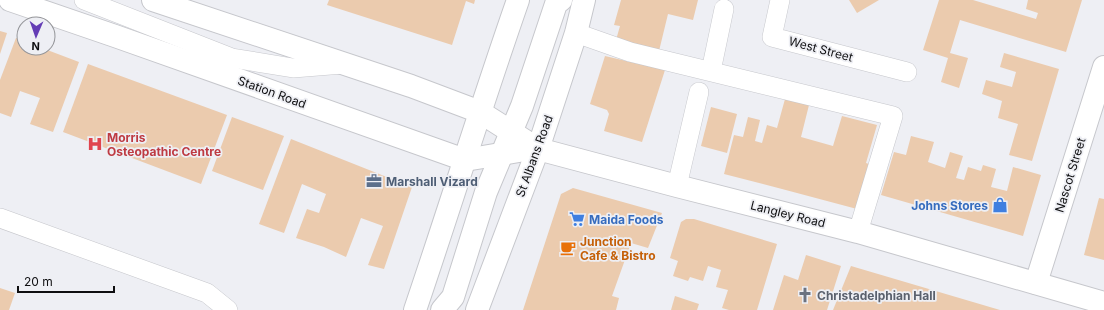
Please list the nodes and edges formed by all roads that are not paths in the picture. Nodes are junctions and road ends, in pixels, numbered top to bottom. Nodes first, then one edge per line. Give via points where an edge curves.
1 (10, 0) edge
2 (84, 0) edge
3 (153, 0) edge
4 (518, 0) edge
5 (561, 0) edge
6 (584, 0) edge
7 (780, 0) edge
8 (724, 9) dead end
9 (576, 33) junction
10 (344, 64) junction
11 (1104, 67) edge
12 (711, 71) junction
13 (907, 72) dead end
14 (699, 92) dead end
15 (480, 112) junction
16 (511, 131) junction
17 (538, 149) junction
18 (502, 154) junction
19 (465, 160) junction
20 (677, 186) junction
21 (0, 218) edge
22 (858, 232) junction
23 (1036, 283) junction
24 (1104, 303) edge
25 (228, 310) edge
26 (415, 310) edge
27 (442, 310) edge
28 (477, 310) edge

1 - 19 street, Station Road
2 - 10 lane, Station Road via 232,58 293,68
3 - 10 street, Station Road
4 - 15 street
5 - 16 street via 556,4 522,106
6 - 9 street, St Albans Road
7 - 13 lane, West Street via 772,36
8 - 12 lane
9 - 12 lane via 630,52
9 - 17 street, St Albans Road
10 - 15 street, Station Road
11 - 23 street, Nascot Street
12 - 22 lane via 893,116
14 - 20 lane
15 - 16 street, Langley Road
15 - 19 street
16 - 17 street, Langley Road
16 - 18 street
17 - 18 street, Station Road
17 - 20 street, Langley Road
17 - 28 street, St Albans Road
18 - 19 street, Station Road
18 - 27 street via 486,192 453,297
19 - 26 street
20 - 22 street, Langley Road
21 - 25 lane via 207,293
22 - 23 street, Langley Road
23 - 24 street, Langley Road

